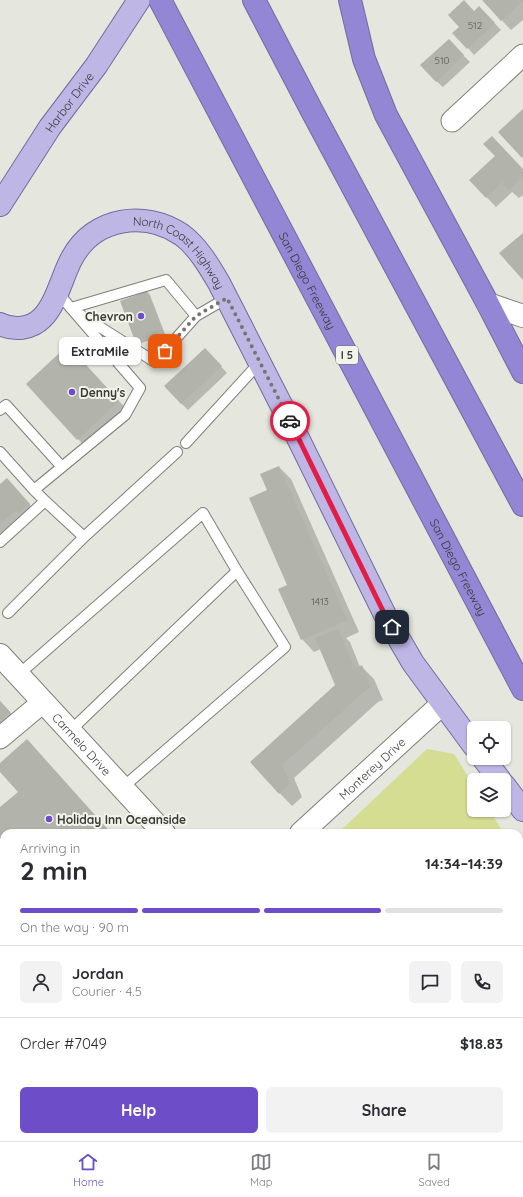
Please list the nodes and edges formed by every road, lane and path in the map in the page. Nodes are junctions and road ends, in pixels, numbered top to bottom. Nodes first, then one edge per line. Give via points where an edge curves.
1 (139, 0) edge
2 (160, 0) edge
3 (254, 0) edge
4 (270, 0) edge
5 (350, 0) edge
6 (523, 55) edge
7 (313, 113) junction
8 (452, 121) dead end
9 (0, 205) edge
10 (57, 292) junction
11 (227, 298) junction
12 (488, 304) junction
13 (71, 308) junction
14 (196, 316) junction
15 (523, 316) edge
16 (0, 324) edge
17 (260, 362) junction
18 (523, 372) edge
19 (0, 410) edge
20 (186, 443) dead end
21 (0, 452) edge
22 (177, 452) dead end
23 (62, 466) junction
24 (34, 490) junction
25 (45, 501) junction
26 (523, 505) edge
27 (84, 537) junction
28 (0, 542) edge
29 (237, 571) junction
30 (8, 614) dead end
31 (1, 659) edge
32 (18, 675) junction
33 (523, 689) edge
34 (43, 702) junction
35 (442, 704) junction
36 (70, 731) junction
37 (467, 737) edge
38 (0, 738) edge
39 (488, 765) edge
40 (495, 773) edge
41 (122, 788) junction
42 (511, 794) edge
43 (523, 810) edge
44 (160, 829) edge
45 (305, 829) edge

1 - 9 main road, Harbor Drive via 96,66 50,127
2 - 33 highway, San Diego Freeway / I 5
3 - 7 highway
4 - 7 highway
5 - 12 highway via 364,59 386,114
6 - 8 street
7 - 26 highway
10 - 11 main road, North Coast Highway via 72,258 84,242 100,230 118,222 135,220 168,227 183,236 206,261
10 - 13 lane
10 - 16 main road, North Coast Highway via 43,317 33,325 7,328
11 - 14 lane
11 - 17 main road, North Coast Highway
12 - 15 street
12 - 18 highway
13 - 14 lane via 166,280
13 - 14 lane via 155,362
13 - 23 lane via 140,388 125,415
17 - 20 lane
17 - 35 main road, North Coast Highway via 385,615 413,663
19 - 23 lane via 6,405
21 - 24 lane
22 - 27 lane
23 - 24 lane
24 - 25 lane
25 - 27 lane
25 - 28 lane
27 - 30 lane
29 - 32 lane via 203,513
29 - 36 lane
29 - 41 lane via 285,647
31 - 32 street, Carmelo Drive
32 - 34 street, Carmelo Drive
34 - 36 street, Carmelo Drive
34 - 38 street
35 - 37 main road, North Coast Highway
35 - 45 street, Monterey Drive
36 - 41 street, Carmelo Drive
39 - 40 main road
41 - 44 street, Carmelo Drive
42 - 43 main road

